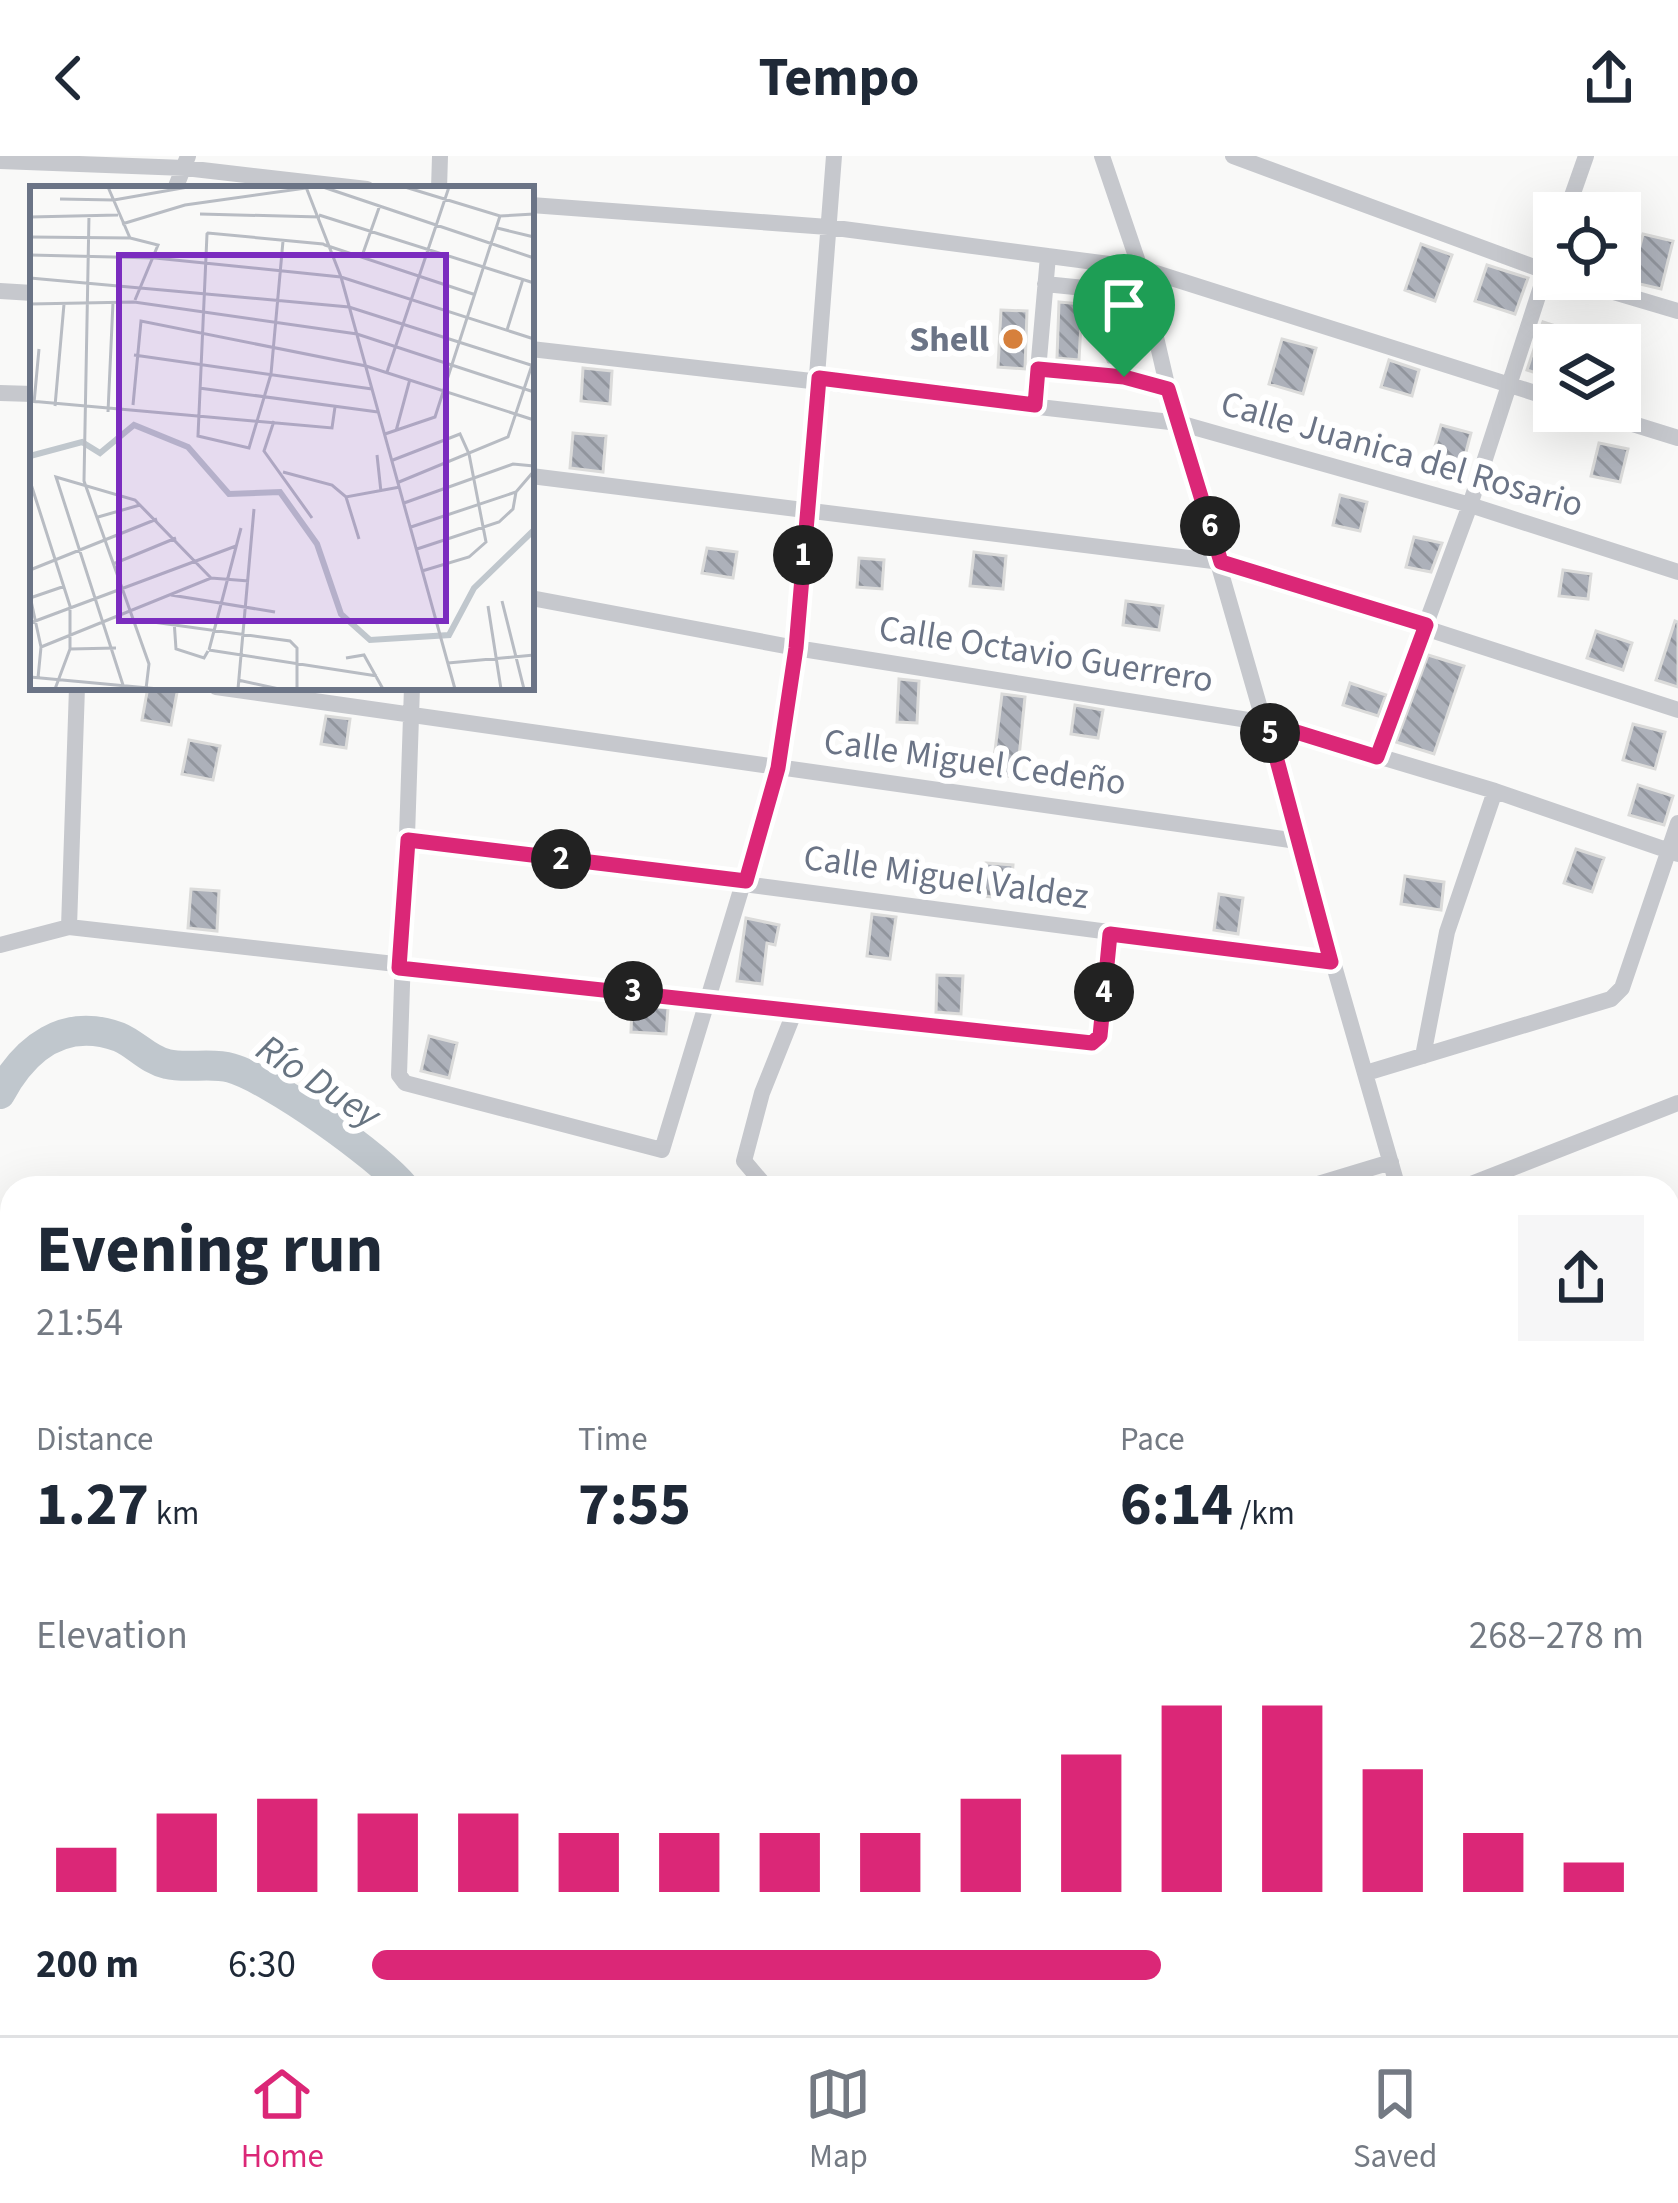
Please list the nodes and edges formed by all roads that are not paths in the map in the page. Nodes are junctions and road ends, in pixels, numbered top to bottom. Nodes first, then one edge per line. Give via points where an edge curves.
1 (440, 156) edge
2 (834, 156) edge
3 (1102, 156) edge
4 (1586, 156) edge
5 (1245, 158) edge
6 (0, 161) edge
7 (187, 162) edge
8 (347, 186) edge
9 (439, 186) edge
10 (1573, 192) edge
11 (534, 205) edge
12 (828, 227) junction
13 (1048, 256) junction
14 (1120, 266) junction
15 (1533, 267) edge
16 (1140, 268) junction
17 (1046, 284) junction
18 (0, 292) edge
19 (1114, 292) junction
20 (30, 293) edge
21 (1540, 300) edge
22 (1641, 300) edge
23 (1678, 311) edge
24 (534, 349) edge
25 (1038, 369) junction
26 (1124, 377) junction
27 (819, 378) junction
28 (1510, 386) junction
29 (1168, 389) junction
30 (0, 393) edge
31 (1533, 393) edge
32 (30, 394) edge
33 (1035, 405) junction
34 (1179, 423) junction
35 (1641, 426) edge
36 (1678, 438) edge
37 (534, 476) edge
38 (1470, 505) junction
39 (806, 510) junction
40 (1221, 562) junction
41 (1678, 572) edge
42 (534, 599) edge
43 (1426, 625) junction
44 (796, 648) junction
45 (77, 690) edge
46 (236, 690) edge
47 (412, 690) edge
48 (1678, 710) edge
49 (410, 716) junction
50 (1267, 723) junction
51 (1377, 757) junction
52 (778, 768) junction
53 (1495, 791) junction
54 (1678, 824) edge
55 (408, 840) junction
56 (1298, 841) junction
57 (1673, 852) edge
58 (746, 881) junction
59 (69, 927) junction
60 (1110, 934) junction
61 (0, 945) edge
62 (1331, 962) junction
63 (399, 968) junction
64 (711, 999) junction
65 (796, 1008) junction
66 (1423, 1056) junction
67 (1366, 1073) junction
68 (1678, 1103) edge
69 (1390, 1162) junction
70 (757, 1176) edge
71 (1347, 1176) edge
72 (1394, 1176) edge
73 (1492, 1176) edge

1 - 9 street
2 - 12 street
3 - 16 street
4 - 10 street
5 - 15 street
6 - 7 street
7 - 8 street
11 - 12 street
12 - 13 street
12 - 27 street
13 - 14 street
13 - 17 street
14 - 16 street
14 - 19 street
16 - 28 street
16 - 29 street
17 - 19 street
17 - 25 street
18 - 20 street
19 - 26 street via 1108,346
21 - 28 street
22 - 23 street
24 - 27 street, Calle Juanica del Rosario
25 - 26 street
25 - 33 street
26 - 29 street
27 - 33 street, Calle Juanica del Rosario
27 - 39 street
28 - 31 street
28 - 38 street
29 - 34 street
30 - 32 street
33 - 34 street, Calle Juanica del Rosario
34 - 38 street, Calle Juanica del Rosario
34 - 40 street
35 - 36 street
37 - 39 street
38 - 41 street, Calle Juanica del Rosario
38 - 43 street
39 - 40 street
39 - 44 street
40 - 43 street
40 - 50 street
42 - 44 street, Calle Octavio Guerrero
43 - 48 street
43 - 51 street
44 - 50 street, Calle Octavio Guerrero
44 - 52 street
45 - 59 street
46 - 49 street, Calle Miguel Cedeño
47 - 49 street
49 - 52 street, Calle Miguel Cedeño
49 - 55 street
50 - 51 street, Calle Octavio Guerrero
50 - 56 street
51 - 53 street, Calle Octavio Guerrero
52 - 56 street, Calle Miguel Cedeño
52 - 58 street
53 - 57 street, Calle Octavio Guerrero
53 - 66 street via 1447,932
54 - 57 street
55 - 58 street, Calle Miguel Valdez
55 - 63 street
56 - 62 street
57 - 66 street via 1611,999
58 - 60 street, Calle Miguel Valdez
58 - 64 street
59 - 61 street
59 - 63 street
60 - 62 street, Calle Miguel Valdez
60 - 65 street via 1100,1036 1092,1043
62 - 67 street
63 - 64 street
63 - 64 street via 398,1075 405,1083 662,1150
64 - 65 street
65 - 70 street via 744,1161
66 - 67 street
67 - 69 street
68 - 73 street
69 - 71 street
69 - 72 street

